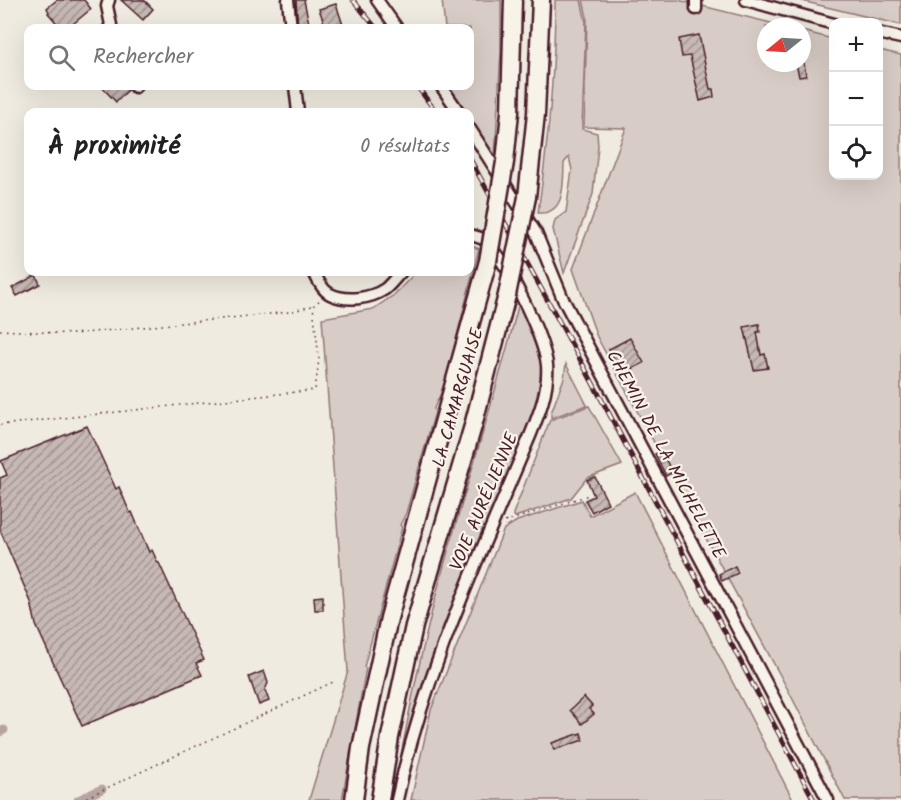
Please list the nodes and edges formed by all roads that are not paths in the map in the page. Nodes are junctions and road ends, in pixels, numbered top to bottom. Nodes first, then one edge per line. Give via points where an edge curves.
1 (109, 0) edge
2 (288, 0) edge
3 (377, 0) edge
4 (513, 0) edge
5 (541, 0) edge
6 (746, 0) edge
7 (829, 23) edge
8 (111, 24) edge
9 (291, 24) edge
10 (394, 24) edge
11 (883, 34) edge
12 (901, 38) edge
13 (295, 90) edge
14 (444, 90) edge
15 (298, 108) edge
16 (456, 108) edge
17 (474, 135) edge
18 (474, 236) edge
19 (316, 276) edge
20 (397, 276) edge
21 (354, 800) edge
22 (380, 800) edge
23 (398, 800) edge
24 (828, 800) edge

1 - 8 street
2 - 9 street
3 - 10 street
4 - 21 highway, LA CAMARGUAISE, bridge via 510,112 488,261 389,618
5 - 22 highway, LA CAMARGUAISE, bridge via 536,114 527,196 507,295 414,626
6 - 7 street
11 - 12 street
13 - 15 street
14 - 16 street
17 - 24 street, CHEMIN DE LA MICHELETTE via 536,232 563,299
18 - 23 street, VOIE AURÉLIENNE via 493,250 524,299 544,345 548,366 543,403 446,636 407,755
19 - 20 street via 329,294 348,299 373,295

